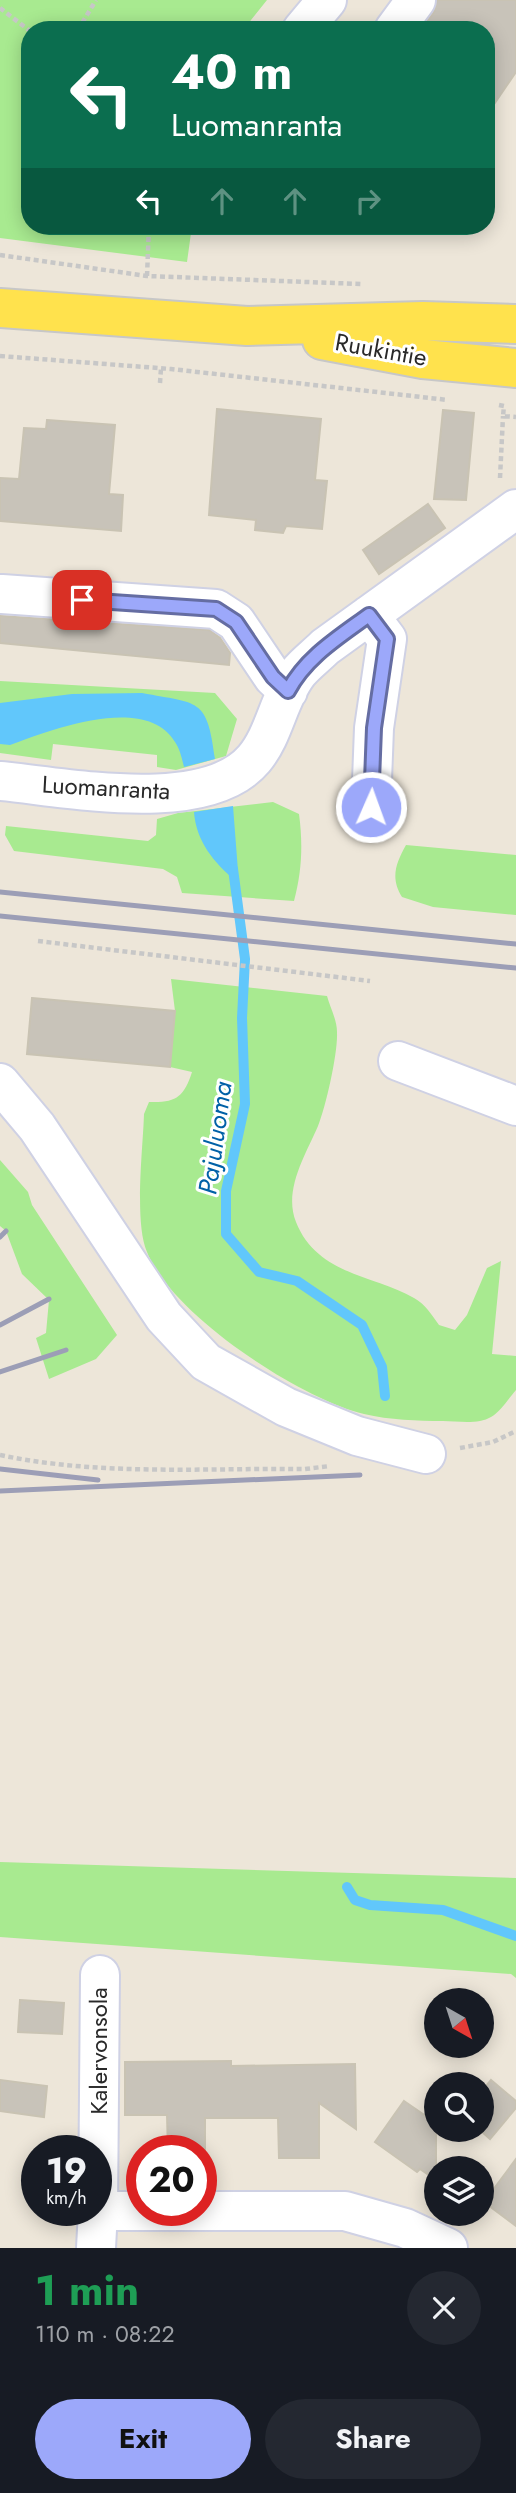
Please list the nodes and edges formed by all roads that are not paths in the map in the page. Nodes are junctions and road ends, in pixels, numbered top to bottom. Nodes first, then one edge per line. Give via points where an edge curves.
1 (327, 0) edge
2 (416, 0) edge
3 (310, 21) edge
4 (401, 21) edge
5 (0, 308) edge
6 (516, 324) edge
7 (247, 326) junction
8 (516, 368) edge
9 (516, 509) edge
10 (2, 594) edge
11 (369, 615) junction
12 (288, 691) junction
13 (0, 781) edge
14 (371, 807) dead end
15 (398, 1060) dead end
16 (0, 1083) edge
17 (516, 1106) edge
18 (426, 1454) road end
19 (100, 1975) dead end
20 (97, 2230) edge
21 (447, 2248) edge

1 - 3 street
2 - 4 street
5 - 7 main road, Ruukintie
6 - 7 main road, Ruukintie via 423,321
7 - 8 main road, Ruukintie via 423,359
9 - 11 street, Luomanranta
10 - 12 street via 216,609 236,622 273,677
11 - 12 street, Luomanranta via 325,647
11 - 14 street via 387,639 374,728
12 - 13 street, Luomanranta via 268,740 252,762 227,779 153,796
15 - 17 street
16 - 18 street via 37,1127 164,1317 206,1362 286,1408 357,1436
19 - 20 street, Kalervonsola
20 - 21 street, Kalervonsola via 345,2211 405,2228

